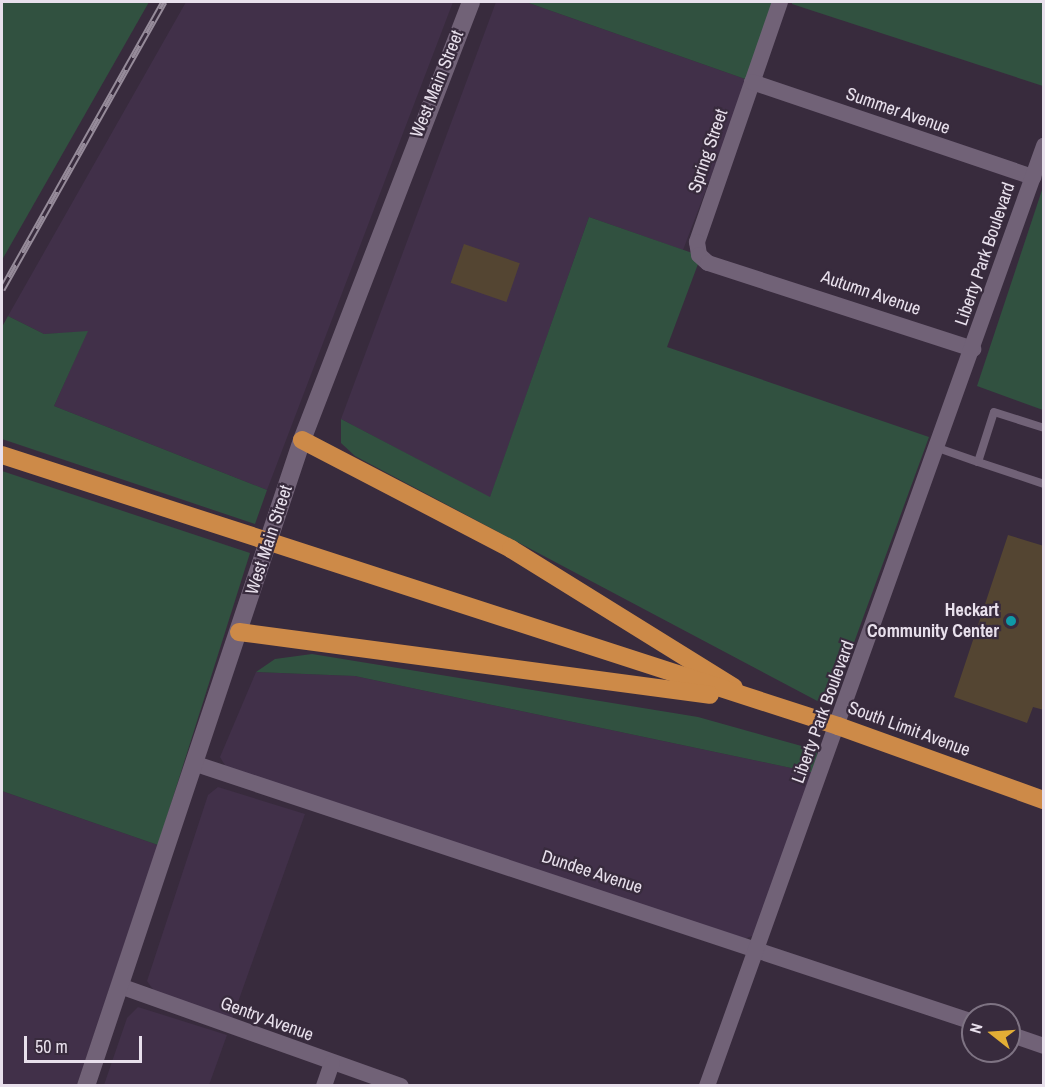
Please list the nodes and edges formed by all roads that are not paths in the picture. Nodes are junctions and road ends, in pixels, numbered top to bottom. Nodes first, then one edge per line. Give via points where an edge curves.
1 (471, 2) edge
2 (780, 2) edge
3 (752, 82) junction
4 (1044, 146) edge
5 (1033, 177) junction
6 (755, 277) joint
7 (973, 349) junction
8 (1044, 428) edge
9 (302, 440) junction
10 (938, 448) junction
11 (2, 455) edge
12 (978, 462) junction
13 (1044, 484) edge
14 (239, 632) junction
15 (759, 702) junction
16 (838, 726) junction
17 (196, 764) junction
18 (1044, 800) edge
19 (757, 948) junction
20 (120, 986) junction
21 (961, 1018) edge
22 (1021, 1038) edge
23 (1044, 1046) edge
24 (332, 1063) junction
25 (86, 1086) edge
26 (324, 1086) edge
27 (400, 1086) edge
28 (707, 1086) edge

1 - 9 main road, West Main Street
2 - 3 street, Spring Street
3 - 5 street, Summer Avenue
3 - 6 street, Spring Street via 697,248 708,263
4 - 5 street, Liberty Park Boulevard
5 - 7 street, Liberty Park Boulevard
6 - 7 street, Autumn Avenue
7 - 10 street, Liberty Park Boulevard
8 - 12 lane via 994,412
9 - 14 main road, West Main Street
9 - 15 highway via 511,549
10 - 12 lane
10 - 16 street, Liberty Park Boulevard
11 - 15 highway
12 - 13 lane
14 - 15 highway
14 - 17 main road, West Main Street
15 - 16 highway, South Limit Avenue
16 - 18 highway, South Limit Avenue
16 - 19 street, Liberty Park Boulevard
17 - 19 street, Dundee Avenue
17 - 20 main road, West Main Street
19 - 21 street, Dundee Avenue
19 - 28 street, Liberty Park Boulevard
20 - 24 street, Gentry Avenue
20 - 25 main road, West Main Street
22 - 23 street
24 - 26 street
24 - 27 street, Gentry Avenue

